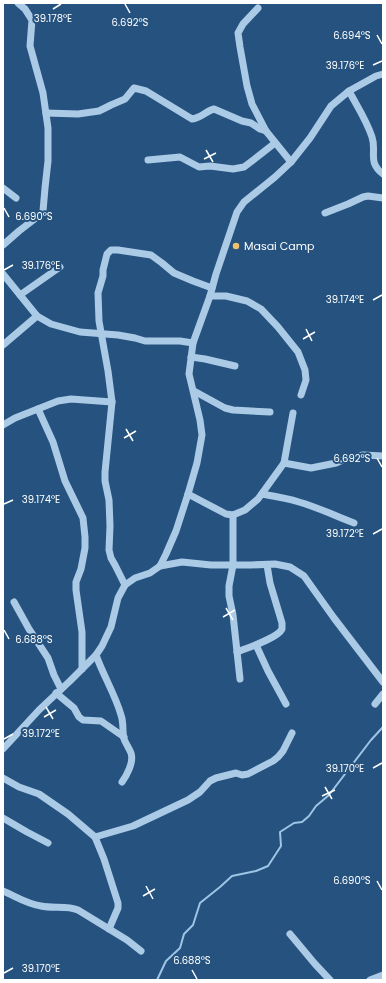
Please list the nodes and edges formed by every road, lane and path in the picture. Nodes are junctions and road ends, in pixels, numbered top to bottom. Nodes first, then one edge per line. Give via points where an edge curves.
1 (18, 3) edge
2 (258, 8) dead end
3 (383, 74) edge
4 (350, 92) junction
5 (46, 113) junction
6 (266, 131) junction
7 (275, 143) junction
8 (148, 160) dead end
9 (291, 162) junction
10 (383, 174) edge
11 (3, 188) edge
12 (16, 198) dead end
13 (383, 198) edge
14 (326, 213) dead end
15 (3, 245) edge
16 (60, 267) dead end
17 (3, 274) edge
18 (212, 288) junction
19 (20, 295) junction
20 (210, 296) junction
21 (37, 316) junction
22 (102, 334) junction
23 (193, 343) junction
24 (3, 345) edge
25 (191, 357) junction
26 (235, 366) dead end
27 (194, 391) junction
28 (301, 395) dead end
29 (112, 402) junction
30 (38, 409) junction
31 (270, 412) dead end
32 (293, 413) dead end
33 (3, 425) edge
34 (383, 456) edge
35 (284, 463) junction
36 (188, 494) junction
37 (262, 494) junction
38 (233, 515) junction
39 (354, 523) dead end
40 (233, 565) junction
41 (267, 565) junction
42 (160, 566) junction
43 (125, 585) junction
44 (14, 602) dead end
45 (256, 645) junction
46 (237, 652) junction
47 (96, 655) junction
48 (82, 669) junction
49 (240, 679) dead end
50 (383, 682) edge
51 (59, 691) junction
52 (383, 694) edge
53 (286, 704) dead end
54 (375, 704) dead end
55 (292, 734) dead end
56 (124, 738) junction
57 (3, 749) edge
58 (3, 778) edge
59 (122, 782) dead end
60 (3, 818) edge
61 (95, 837) junction
62 (48, 843) dead end
63 (3, 891) edge
64 (109, 929) junction
65 (290, 934) dead end
66 (141, 952) dead end
67 (383, 975) edge
68 (330, 980) edge
69 (370, 980) edge

1 - 5 street via 32,20 30,46
2 - 6 street via 238,33 252,104
3 - 4 street
4 - 9 street via 331,106
4 - 10 street via 373,138 374,164
5 - 6 street via 99,112 125,99 134,88 146,91 192,119 197,119 214,109
5 - 15 street via 48,161 44,211
6 - 7 street
7 - 8 street via 244,167 233,170 199,167 180,157
7 - 9 street
9 - 18 street via 244,202 237,212
11 - 12 street
13 - 14 street via 363,197
16 - 19 street
17 - 19 street
18 - 20 street
18 - 22 street via 174,273 151,255 111,250 106,254 98,293
19 - 21 street
20 - 23 street
20 - 28 street via 226,296 247,301 260,309 278,327 298,352 305,370 306,380
21 - 22 street via 51,324 80,332
21 - 24 street
22 - 23 street via 145,341
22 - 29 street
23 - 25 street
25 - 26 street
25 - 27 street via 189,374
27 - 31 street via 225,408
27 - 36 street via 202,435
29 - 30 street via 71,399
29 - 43 street via 105,472 109,500 109,550
30 - 33 street
30 - 48 street via 53,442 65,481 83,518 85,548 76,582 82,632
32 - 35 street
34 - 35 street via 363,455 311,468
35 - 37 street
36 - 38 street via 226,514
36 - 42 street via 176,531
37 - 38 street via 245,510
37 - 39 street via 318,508
38 - 40 street
40 - 41 street
40 - 42 street via 182,562
40 - 46 street via 229,591
41 - 45 street via 282,629 272,638
41 - 50 street via 290,567 304,576
42 - 43 street
43 - 47 street via 118,598 107,638
44 - 51 street via 48,658
45 - 46 street
45 - 53 street
46 - 49 street
47 - 48 street
47 - 56 street via 121,714
48 - 51 street
51 - 56 street via 79,718 101,721
51 - 57 street
52 - 54 street
55 - 61 street via 283,751 273,761 248,774 236,773 216,778 188,800 133,826
56 - 59 street via 131,757
58 - 61 street via 38,794 68,814
60 - 62 street
61 - 64 street via 118,902
63 - 64 street via 42,906 71,907
64 - 66 street
65 - 68 street
67 - 69 street

